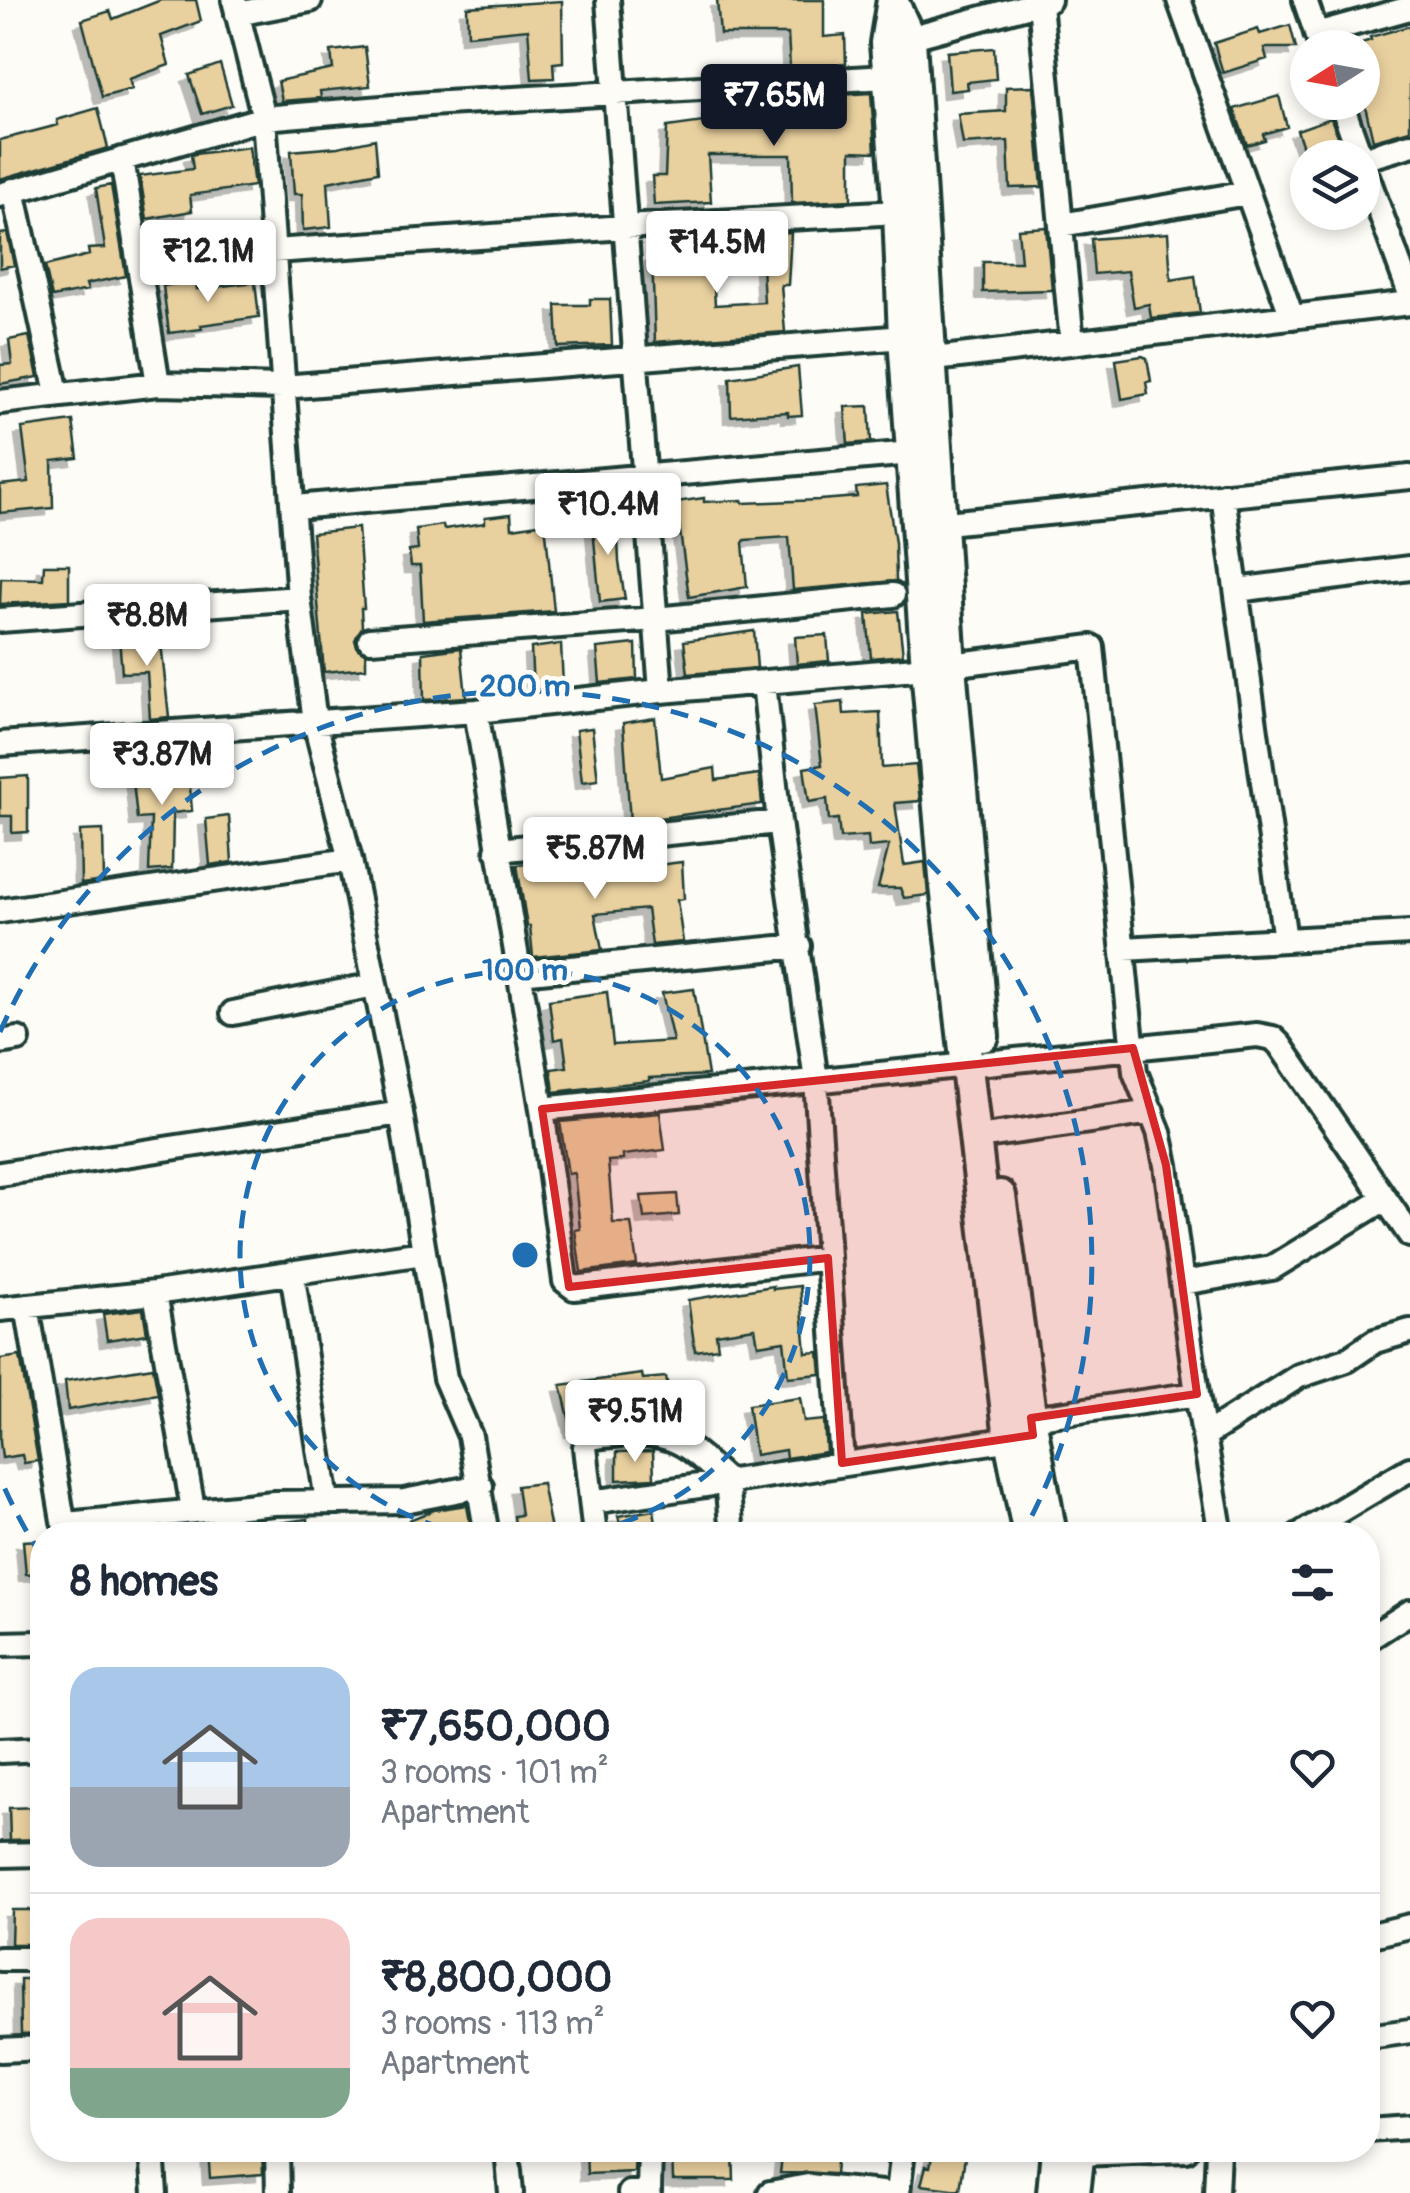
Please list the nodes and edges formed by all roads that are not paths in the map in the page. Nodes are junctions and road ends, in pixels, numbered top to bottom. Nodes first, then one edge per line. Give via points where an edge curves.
1 (310, 0) edge
2 (608, 0) edge
3 (1178, 0) edge
4 (1305, 0) edge
5 (893, 2) edge
6 (1044, 2) edge
7 (236, 7) edge
8 (1410, 8) edge
9 (1315, 30) edge
10 (1349, 30) edge
11 (898, 42) junction
12 (900, 76) junction
13 (613, 93) junction
14 (264, 118) junction
15 (1410, 145) edge
16 (1380, 154) edge
17 (122, 159) junction
18 (7, 193) edge
19 (1248, 193) junction
20 (1380, 210) edge
21 (900, 212) junction
22 (1061, 225) junction
23 (625, 227) junction
24 (274, 251) junction
25 (1410, 294) edge
26 (1410, 304) edge
27 (1292, 317) junction
28 (1072, 343) junction
29 (914, 353) junction
30 (636, 359) junction
31 (158, 384) junction
32 (283, 387) junction
33 (57, 393) junction
34 (0, 402) edge
35 (912, 453) junction
36 (645, 476) junction
37 (1410, 476) edge
38 (1223, 495) junction
39 (295, 506) junction
40 (929, 524) junction
41 (1410, 568) edge
42 (1237, 590) junction
43 (893, 595) dead end
44 (299, 598) junction
45 (656, 619) junction
46 (0, 620) edge
47 (370, 640) dead end
48 (938, 667) junction
49 (764, 683) junction
50 (661, 691) junction
51 (476, 711) junction
52 (315, 722) junction
53 (0, 744) edge
54 (780, 822) junction
55 (497, 850) junction
56 (350, 860) junction
57 (0, 911) edge
58 (1410, 934) edge
59 (1285, 940) junction
60 (799, 946) junction
61 (1124, 949) junction
62 (519, 973) junction
63 (376, 986) junction
64 (233, 1012) dead end
65 (1133, 1048) junction
66 (976, 1063) junction
67 (816, 1080) junction
68 (542, 1109) junction
69 (1152, 1112) junction
70 (401, 1114) junction
71 (992, 1136) junction
72 (0, 1174) edge
73 (1386, 1199) junction
74 (1409, 1230) edge
75 (423, 1253) junction
76 (828, 1258) junction
77 (292, 1272) junction
78 (1182, 1283) junction
79 (155, 1292) junction
80 (28, 1306) junction
81 (0, 1309) edge
82 (1410, 1331) edge
83 (1197, 1394) junction
84 (1025, 1431) junction
85 (1204, 1436) junction
86 (842, 1464) junction
87 (1410, 1469) edge
88 (727, 1481) junction
89 (481, 1486) junction
90 (327, 1501) junction
91 (592, 1502) junction
92 (192, 1509) junction
93 (68, 1522) edge
94 (168, 1522) edge
95 (485, 1522) edge
96 (594, 1522) edge
97 (731, 1522) edge
98 (1028, 1522) edge
99 (1048, 1522) edge
100 (1219, 1522) edge
101 (1321, 1522) edge
102 (1410, 1612) edge
103 (1380, 1631) edge
104 (30, 1643) edge
105 (0, 1644) edge
106 (30, 1750) edge
107 (0, 1751) edge
108 (30, 1854) edge
109 (0, 1855) edge
110 (1410, 1926) edge
111 (1380, 1933) edge
112 (0, 1959) edge
113 (30, 1960) edge
114 (1410, 2031) edge
115 (1380, 2035) edge
116 (30, 2049) edge
117 (0, 2050) edge
118 (1410, 2127) edge
119 (1380, 2129) edge
120 (153, 2162) edge
121 (277, 2162) edge
122 (508, 2162) edge
123 (650, 2162) edge
124 (902, 2162) edge
125 (1066, 2162) edge
126 (1072, 2162) edge
127 (1217, 2162) edge
128 (154, 2193) edge
129 (278, 2193) edge
130 (512, 2193) edge
131 (630, 2193) edge
132 (651, 2193) edge
133 (770, 2193) edge
134 (882, 2193) edge
135 (898, 2193) edge
136 (1053, 2193) edge
137 (1074, 2193) edge
138 (1216, 2193) edge

1 - 7 street
2 - 13 street
3 - 19 street
4 - 9 street
5 - 11 street
6 - 11 street
6 - 22 street
7 - 14 street
8 - 10 street
11 - 12 street
12 - 13 street
12 - 21 street
12 - 29 street
13 - 14 street
13 - 23 street
14 - 17 street
14 - 24 street
15 - 16 street
17 - 18 street
17 - 31 street
18 - 33 street
19 - 22 street
19 - 27 street
20 - 25 street
21 - 23 street
21 - 29 street
22 - 28 street
23 - 24 street
23 - 30 street
24 - 32 street
26 - 27 street
27 - 28 street
28 - 29 street
29 - 30 street
29 - 35 street
29 - 40 street
30 - 32 street
30 - 36 street
31 - 32 street
31 - 33 street
32 - 39 street
33 - 34 street
35 - 36 street
35 - 40 street
36 - 39 street
36 - 45 street
37 - 38 street
38 - 40 street
38 - 42 street
39 - 44 street
40 - 48 street
41 - 42 street
42 - 59 street
43 - 45 street
44 - 46 street
44 - 52 street
45 - 47 street
45 - 50 street
48 - 49 street
48 - 61 street via 1092,647
48 - 66 street
49 - 50 street
49 - 54 street
50 - 51 street
51 - 52 street
51 - 55 street
52 - 53 street
52 - 56 street
54 - 55 street
54 - 60 street
55 - 62 street
56 - 57 street
56 - 63 street
58 - 59 street
59 - 61 street
60 - 62 street
60 - 67 street
61 - 65 street
62 - 68 street
63 - 64 street
63 - 70 street
65 - 66 street
65 - 69 street
65 - 73 street via 1272,1038
66 - 67 street
66 - 71 street
66 - 84 street
67 - 68 street
67 - 76 street
68 - 76 street via 569,1287
69 - 71 street
69 - 78 street
70 - 72 street
70 - 75 street
71 - 84 street
73 - 74 street
73 - 78 street via 1272,1268
75 - 77 street
75 - 89 street via 445,1378 470,1436
76 - 86 street
77 - 79 street
77 - 90 street
78 - 83 street
79 - 80 street
79 - 92 street
80 - 81 street
80 - 93 street via 63,1520
82 - 85 street via 1299,1376
83 - 84 street
83 - 85 street
84 - 86 street
84 - 98 street
84 - 99 street
85 - 100 street
86 - 88 street
87 - 101 street
88 - 91 street
88 - 91 street via 673,1437 596,1436 585,1446
88 - 97 street
89 - 90 street via 404,1501
89 - 95 street
90 - 92 street
91 - 96 street
92 - 94 street
102 - 103 street
104 - 105 street
106 - 107 street
108 - 109 street
110 - 111 street
112 - 113 street
114 - 115 street
116 - 117 street
118 - 119 street
120 - 128 street
121 - 129 street
122 - 130 street
123 - 132 street
124 - 135 street
125 - 136 street
126 - 137 street
127 - 138 street
131 - 132 street
133 - 134 street via 795,2186

